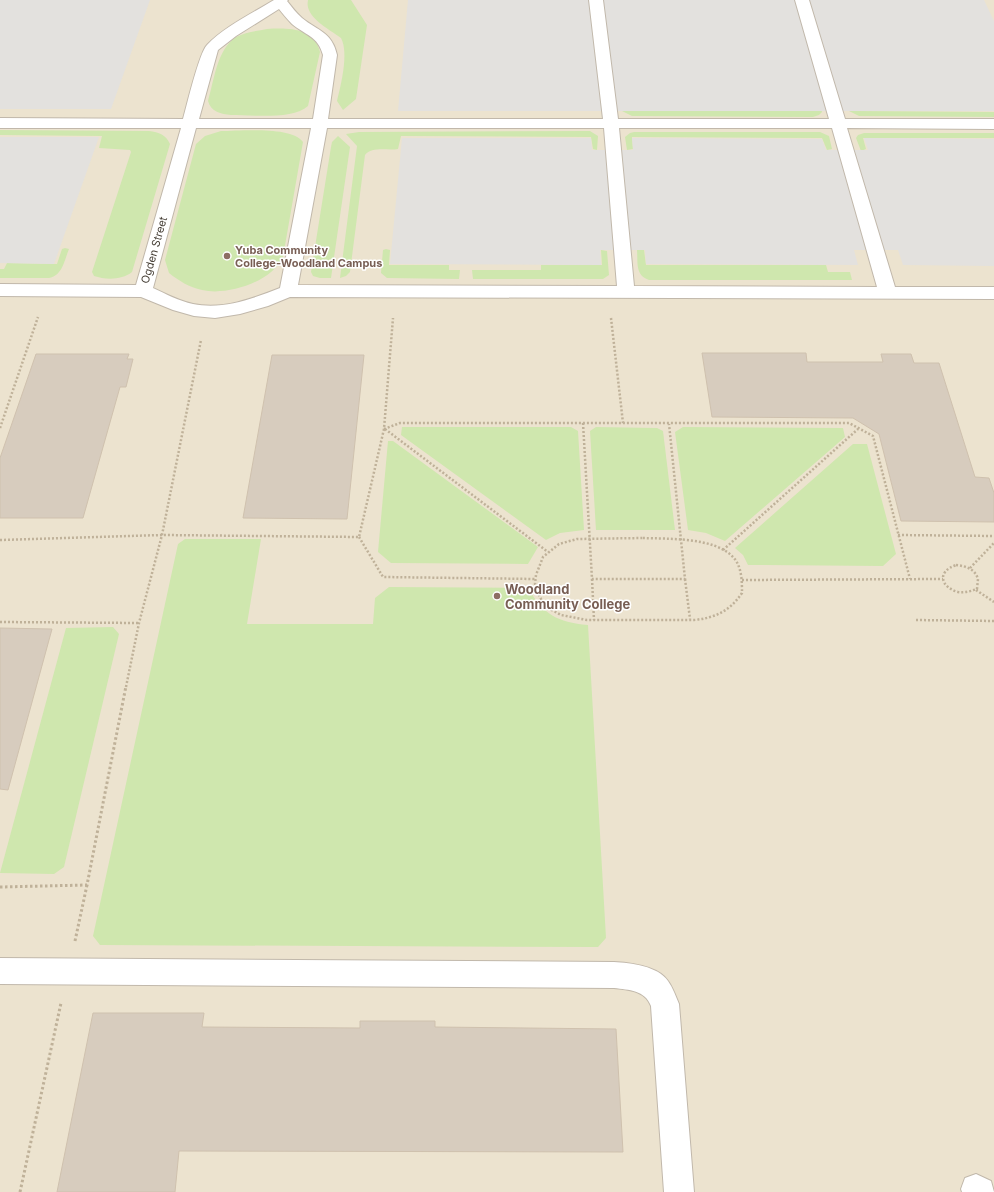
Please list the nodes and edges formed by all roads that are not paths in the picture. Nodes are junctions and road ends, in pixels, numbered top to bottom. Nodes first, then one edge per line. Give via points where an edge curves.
1 (596, 0) edge
2 (802, 0) edge
3 (281, 1) edge
4 (0, 123) edge
5 (189, 123) junction
6 (320, 123) junction
7 (611, 124) junction
8 (838, 124) junction
9 (994, 124) edge
10 (0, 290) edge
11 (143, 290) junction
12 (288, 291) junction
13 (626, 291) junction
14 (888, 293) junction
15 (994, 293) edge
16 (0, 971) edge
17 (680, 1192) edge

1 - 7 street
2 - 8 street
3 - 5 street, Ogden Street via 212,48
3 - 6 street, Ogden Street via 297,21 322,37 329,45 330,55
4 - 5 street
5 - 6 street
5 - 11 street, Ogden Street
6 - 7 street
6 - 12 street, Ogden Street
7 - 8 street
7 - 13 street
8 - 9 street
8 - 14 street
10 - 11 street
11 - 12 street, Ogden Street via 180,306 215,312 262,302
12 - 13 street
13 - 14 street
14 - 15 street
16 - 17 street via 628,976 657,989 665,1004

